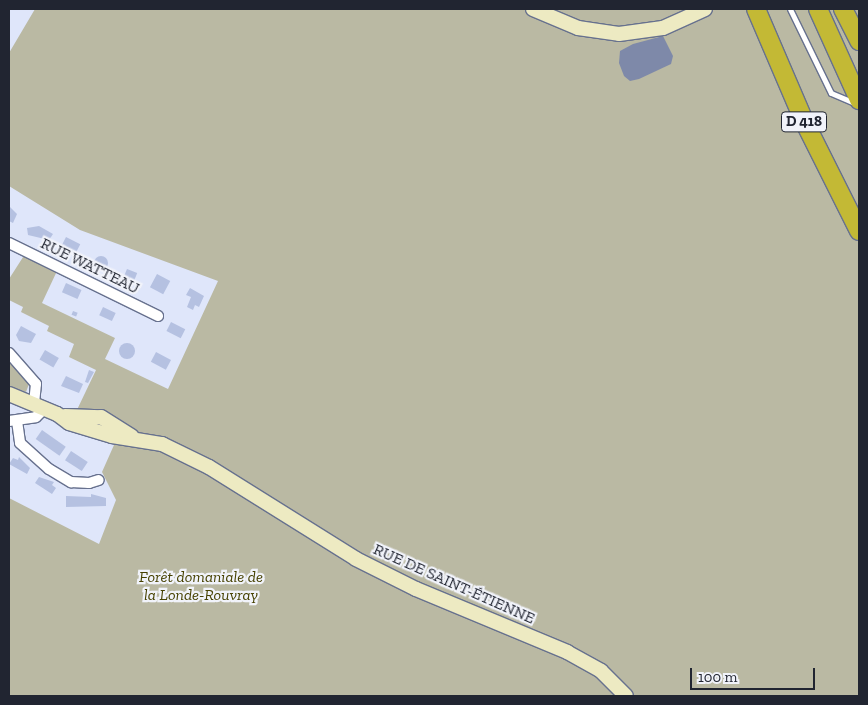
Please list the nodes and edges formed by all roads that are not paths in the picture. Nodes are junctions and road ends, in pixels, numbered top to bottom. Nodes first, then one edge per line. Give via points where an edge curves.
1 (533, 9) edge
2 (705, 9) edge
3 (790, 9) edge
4 (818, 9) edge
5 (843, 9) edge
6 (756, 10) edge
7 (859, 41) edge
8 (859, 100) edge
9 (859, 104) edge
10 (859, 231) edge
11 (9, 243) edge
12 (158, 316) dead end
13 (9, 353) edge
14 (9, 394) edge
15 (45, 409) junction
16 (13, 421) edge
17 (99, 480) dead end
18 (626, 696) edge

1 - 2 street via 578,28 619,34 663,28
3 - 9 lane via 830,92
4 - 8 highway
5 - 7 highway
6 - 10 highway, D 418 via 804,121
11 - 12 street, RUE WATTEAU
13 - 15 street via 36,384
14 - 15 street
15 - 16 street via 36,417
15 - 18 street, RUE DE SAINT-ÉTIENNE via 101,417 137,439 162,444 209,467 356,559 416,590 567,652 601,671
16 - 17 street via 20,443 49,470 71,482 88,484

